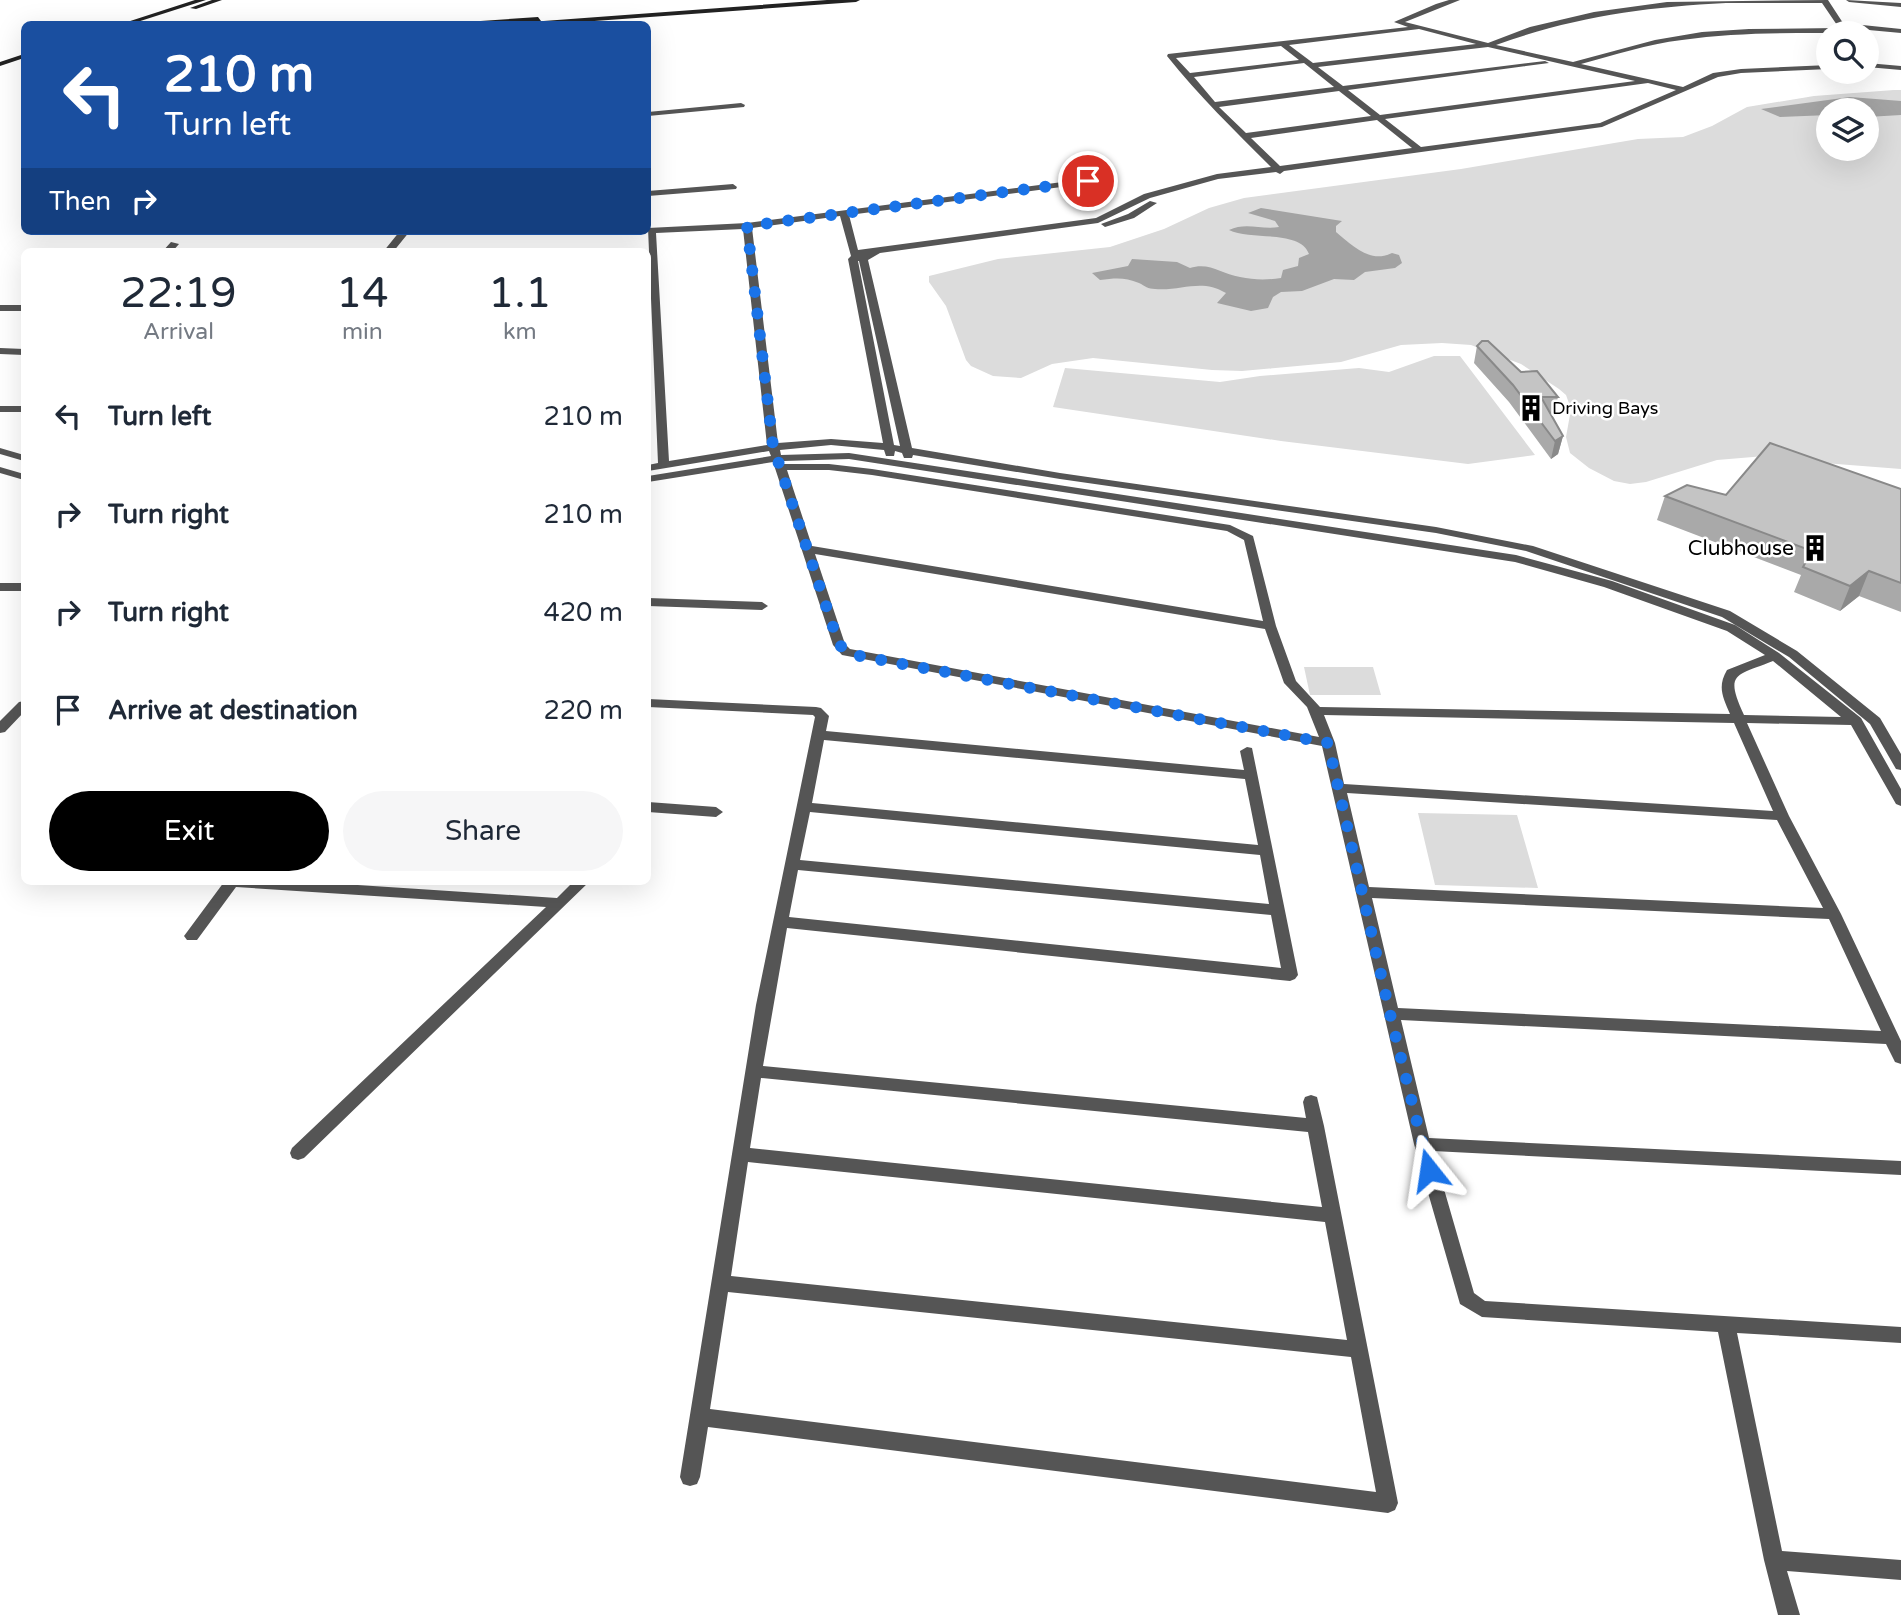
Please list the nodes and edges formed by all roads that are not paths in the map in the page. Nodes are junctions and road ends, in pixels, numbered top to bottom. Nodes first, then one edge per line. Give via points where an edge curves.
1 (202, 0) edge
2 (219, 0) edge
3 (792, 0) edge
4 (856, 0) edge
5 (1457, 0) edge
6 (1849, 0) edge
7 (1824, 1) edge
8 (1436, 2) edge
9 (1899, 2) edge
10 (135, 21) edge
11 (152, 21) edge
12 (507, 21) edge
13 (571, 21) edge
14 (1838, 21) edge
15 (1416, 28) junction
16 (1816, 29) edge
17 (1879, 30) edge
18 (1901, 31) edge
19 (1281, 43) junction
20 (1488, 46) junction
21 (21, 60) edge
22 (1555, 61) junction
23 (1308, 64) junction
24 (1574, 64) junction
25 (1879, 68) edge
26 (1816, 69) edge
27 (0, 70) edge
28 (1901, 70) edge
29 (1186, 76) junction
30 (1649, 81) junction
31 (1338, 89) junction
32 (1686, 90) junction
33 (741, 105) dead end
34 (1213, 106) junction
35 (651, 114) edge
36 (1379, 118) junction
37 (1244, 136) junction
38 (1422, 152) junction
39 (1279, 170) junction
40 (1114, 177) dead end
41 (733, 187) dead end
42 (651, 194) edge
43 (849, 212) junction
44 (747, 226) junction
45 (651, 231) edge
46 (861, 255) junction
47 (651, 263) edge
48 (0, 308) edge
49 (21, 309) edge
50 (0, 351) edge
51 (21, 352) edge
52 (0, 409) edge
53 (21, 409) edge
54 (888, 447) junction
55 (908, 450) junction
56 (0, 452) edge
57 (21, 457) edge
58 (776, 457) junction
59 (891, 462) junction
60 (664, 465) junction
61 (909, 465) junction
62 (651, 467) edge
63 (0, 470) edge
64 (21, 476) edge
65 (651, 478) edge
66 (1307, 512) junction
67 (1305, 527) junction
68 (807, 549) junction
69 (0, 587) edge
70 (21, 587) edge
71 (651, 602) edge
72 (762, 606) dead end
73 (1269, 626) junction
74 (1775, 656) junction
75 (651, 703) edge
76 (21, 708) edge
77 (1316, 711) junction
78 (1739, 720) junction
79 (1856, 721) junction
80 (1875, 722) junction
81 (0, 729) edge
82 (820, 735) junction
83 (1328, 743) junction
84 (1247, 751) dead end
85 (1901, 766) edge
86 (1252, 775) junction
87 (1338, 788) junction
88 (1901, 800) edge
89 (805, 807) junction
90 (654, 808) edge
91 (716, 812) dead end
92 (1782, 816) junction
93 (1266, 851) junction
94 (793, 864) junction
95 (229, 885) edge
96 (320, 885) edge
97 (579, 885) edge
98 (409, 888) edge
99 (1363, 892) junction
100 (559, 903) junction
101 (1277, 909) junction
102 (1834, 914) junction
103 (781, 922) junction
104 (192, 936) dead end
105 (1390, 1014) junction
106 (1891, 1038) junction
107 (1901, 1058) edge
108 (754, 1071) junction
109 (1311, 1102) dead end
110 (1316, 1126) junction
111 (1422, 1144) junction
112 (298, 1153) dead end
113 (741, 1154) junction
114 (1901, 1168) edge
115 (1332, 1215) junction
116 (721, 1283) junction
117 (1726, 1326) junction
118 (1901, 1335) edge
119 (1358, 1349) junction
120 (700, 1417) junction
121 (690, 1477) dead end
122 (1774, 1560) junction
123 (1901, 1570) edge
124 (1789, 1615) edge

1 - 10 street
2 - 11 street
3 - 12 street
4 - 13 street
5 - 8 street
6 - 9 street
7 - 14 street
7 - 20 street via 1667,4 1594,14
8 - 15 street via 1398,20
15 - 19 street
15 - 20 street
16 - 24 street via 1710,33 1654,42
17 - 18 street
19 - 23 street
19 - 29 street via 1171,56
20 - 22 street
20 - 23 street
21 - 27 street
22 - 24 street
22 - 31 street
23 - 29 street
23 - 31 street
24 - 30 street
25 - 28 street
26 - 32 street via 1735,77
29 - 34 street
30 - 32 street
30 - 36 street
31 - 34 street
31 - 36 street
32 - 38 street via 1617,127
33 - 35 street
34 - 37 street
36 - 37 street
36 - 38 street
37 - 39 street
38 - 39 street
39 - 46 street via 1186,188 1130,216 1098,226
40 - 43 street
41 - 42 street
43 - 44 street
43 - 46 street
44 - 45 street
44 - 58 street
46 - 54 street via 853,259
46 - 55 street
47 - 60 street
48 - 49 street
50 - 51 street
52 - 53 street
54 - 55 street
54 - 58 street via 831,442
54 - 59 street
55 - 61 street
55 - 66 street
56 - 57 street
58 - 59 street via 849,456
58 - 60 street
58 - 65 street
58 - 68 street
58 - 73 street via 1230,528 1250,538
59 - 61 street
60 - 62 street
61 - 67 street
63 - 64 street
66 - 67 street
66 - 80 street via 1529,548 1726,614 1793,654
67 - 74 street via 1516,559 1608,584 1717,622
68 - 73 street
68 - 83 street via 839,645 854,655
69 - 70 street
71 - 72 street
73 - 77 street via 1290,683
74 - 78 street via 1732,673 1727,692
74 - 79 street
75 - 82 street via 816,711 822,716
76 - 81 street
77 - 78 street
77 - 83 street
78 - 79 street
78 - 92 street
79 - 80 street
79 - 88 street
80 - 85 street
82 - 86 street
82 - 89 street
83 - 87 street
84 - 86 street
86 - 93 street
87 - 92 street
87 - 99 street
89 - 93 street
89 - 94 street
90 - 91 street
92 - 102 street
93 - 101 street
94 - 101 street
94 - 103 street
95 - 104 street
96 - 98 street
97 - 100 street
98 - 100 street
99 - 102 street
99 - 105 street
100 - 112 street
101 - 103 street via 1290,975
102 - 106 street
103 - 108 street
105 - 106 street
105 - 111 street
106 - 107 street
108 - 110 street
108 - 113 street
109 - 110 street
110 - 115 street
111 - 114 street
111 - 117 street via 1466,1298 1474,1305
113 - 115 street
113 - 116 street
115 - 119 street
116 - 119 street
116 - 120 street
117 - 118 street
117 - 122 street
119 - 120 street via 1388,1503
120 - 121 street
122 - 123 street
122 - 124 street

